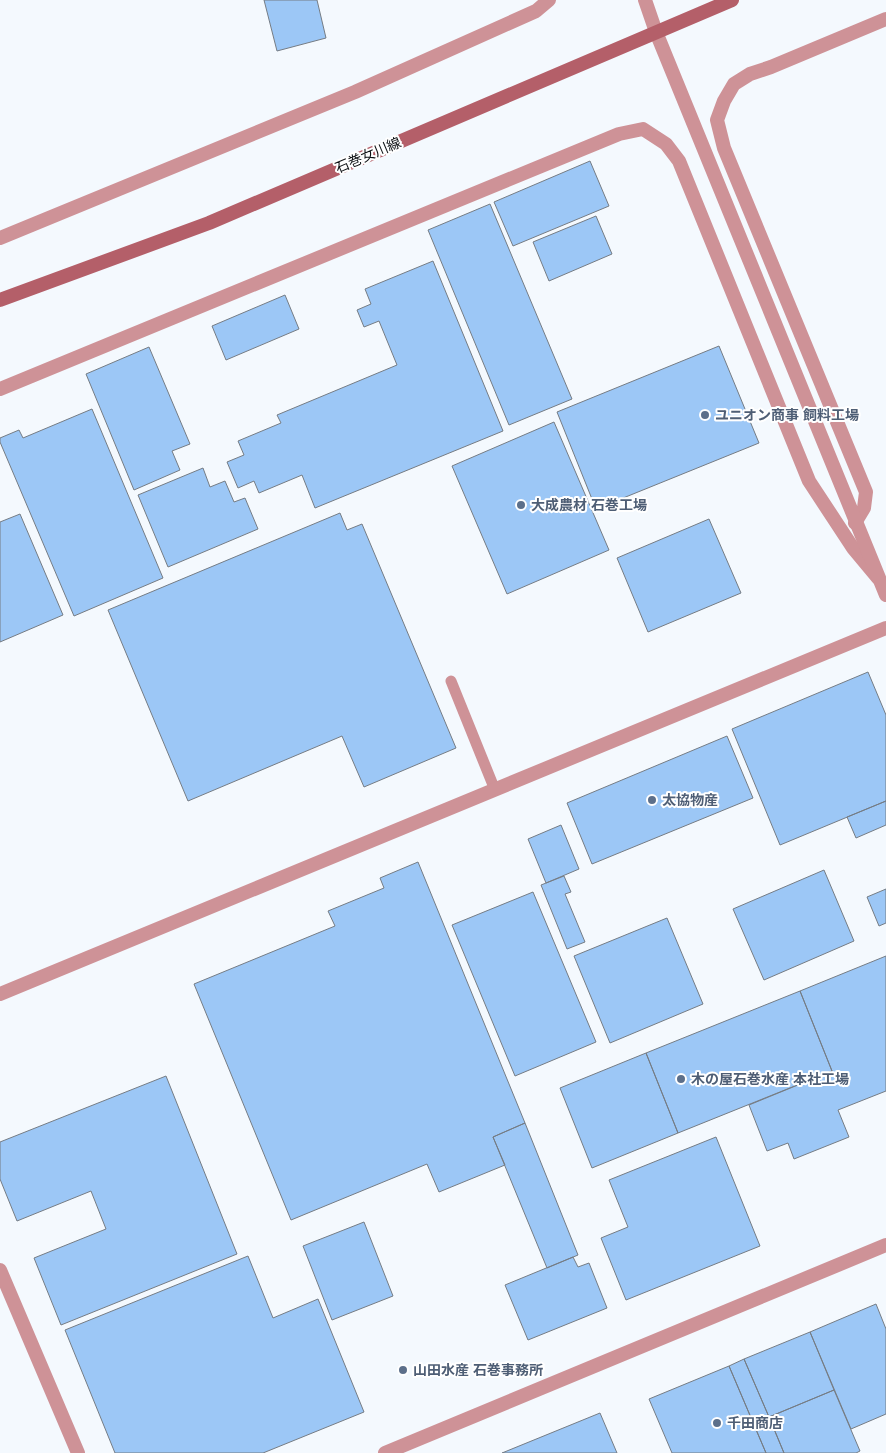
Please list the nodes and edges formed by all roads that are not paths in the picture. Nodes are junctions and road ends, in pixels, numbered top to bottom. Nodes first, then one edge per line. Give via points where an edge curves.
1 (549, 0) edge
2 (645, 0) edge
3 (732, 0) edge
4 (886, 19) edge
5 (656, 32) junction
6 (0, 238) edge
7 (0, 300) edge
8 (0, 389) edge
9 (856, 523) junction
10 (880, 580) junction
11 (886, 595) edge
12 (886, 628) edge
13 (451, 681) dead end
14 (495, 790) junction
15 (0, 994) edge
16 (886, 1245) edge
17 (0, 1270) edge
18 (78, 1453) edge
19 (385, 1453) edge

1 - 6 street via 536,11 355,92
2 - 5 street
3 - 5 main road, 石巻女川線
4 - 9 street via 750,74 734,84 718,120 724,148 866,492 864,508
5 - 7 main road, 石巻女川線 via 210,223
5 - 9 street
8 - 10 street via 619,134 643,129 666,144 679,161 809,481 853,548
9 - 10 street
10 - 11 street
12 - 14 street
13 - 14 lane
14 - 15 street
16 - 19 street
17 - 18 street

